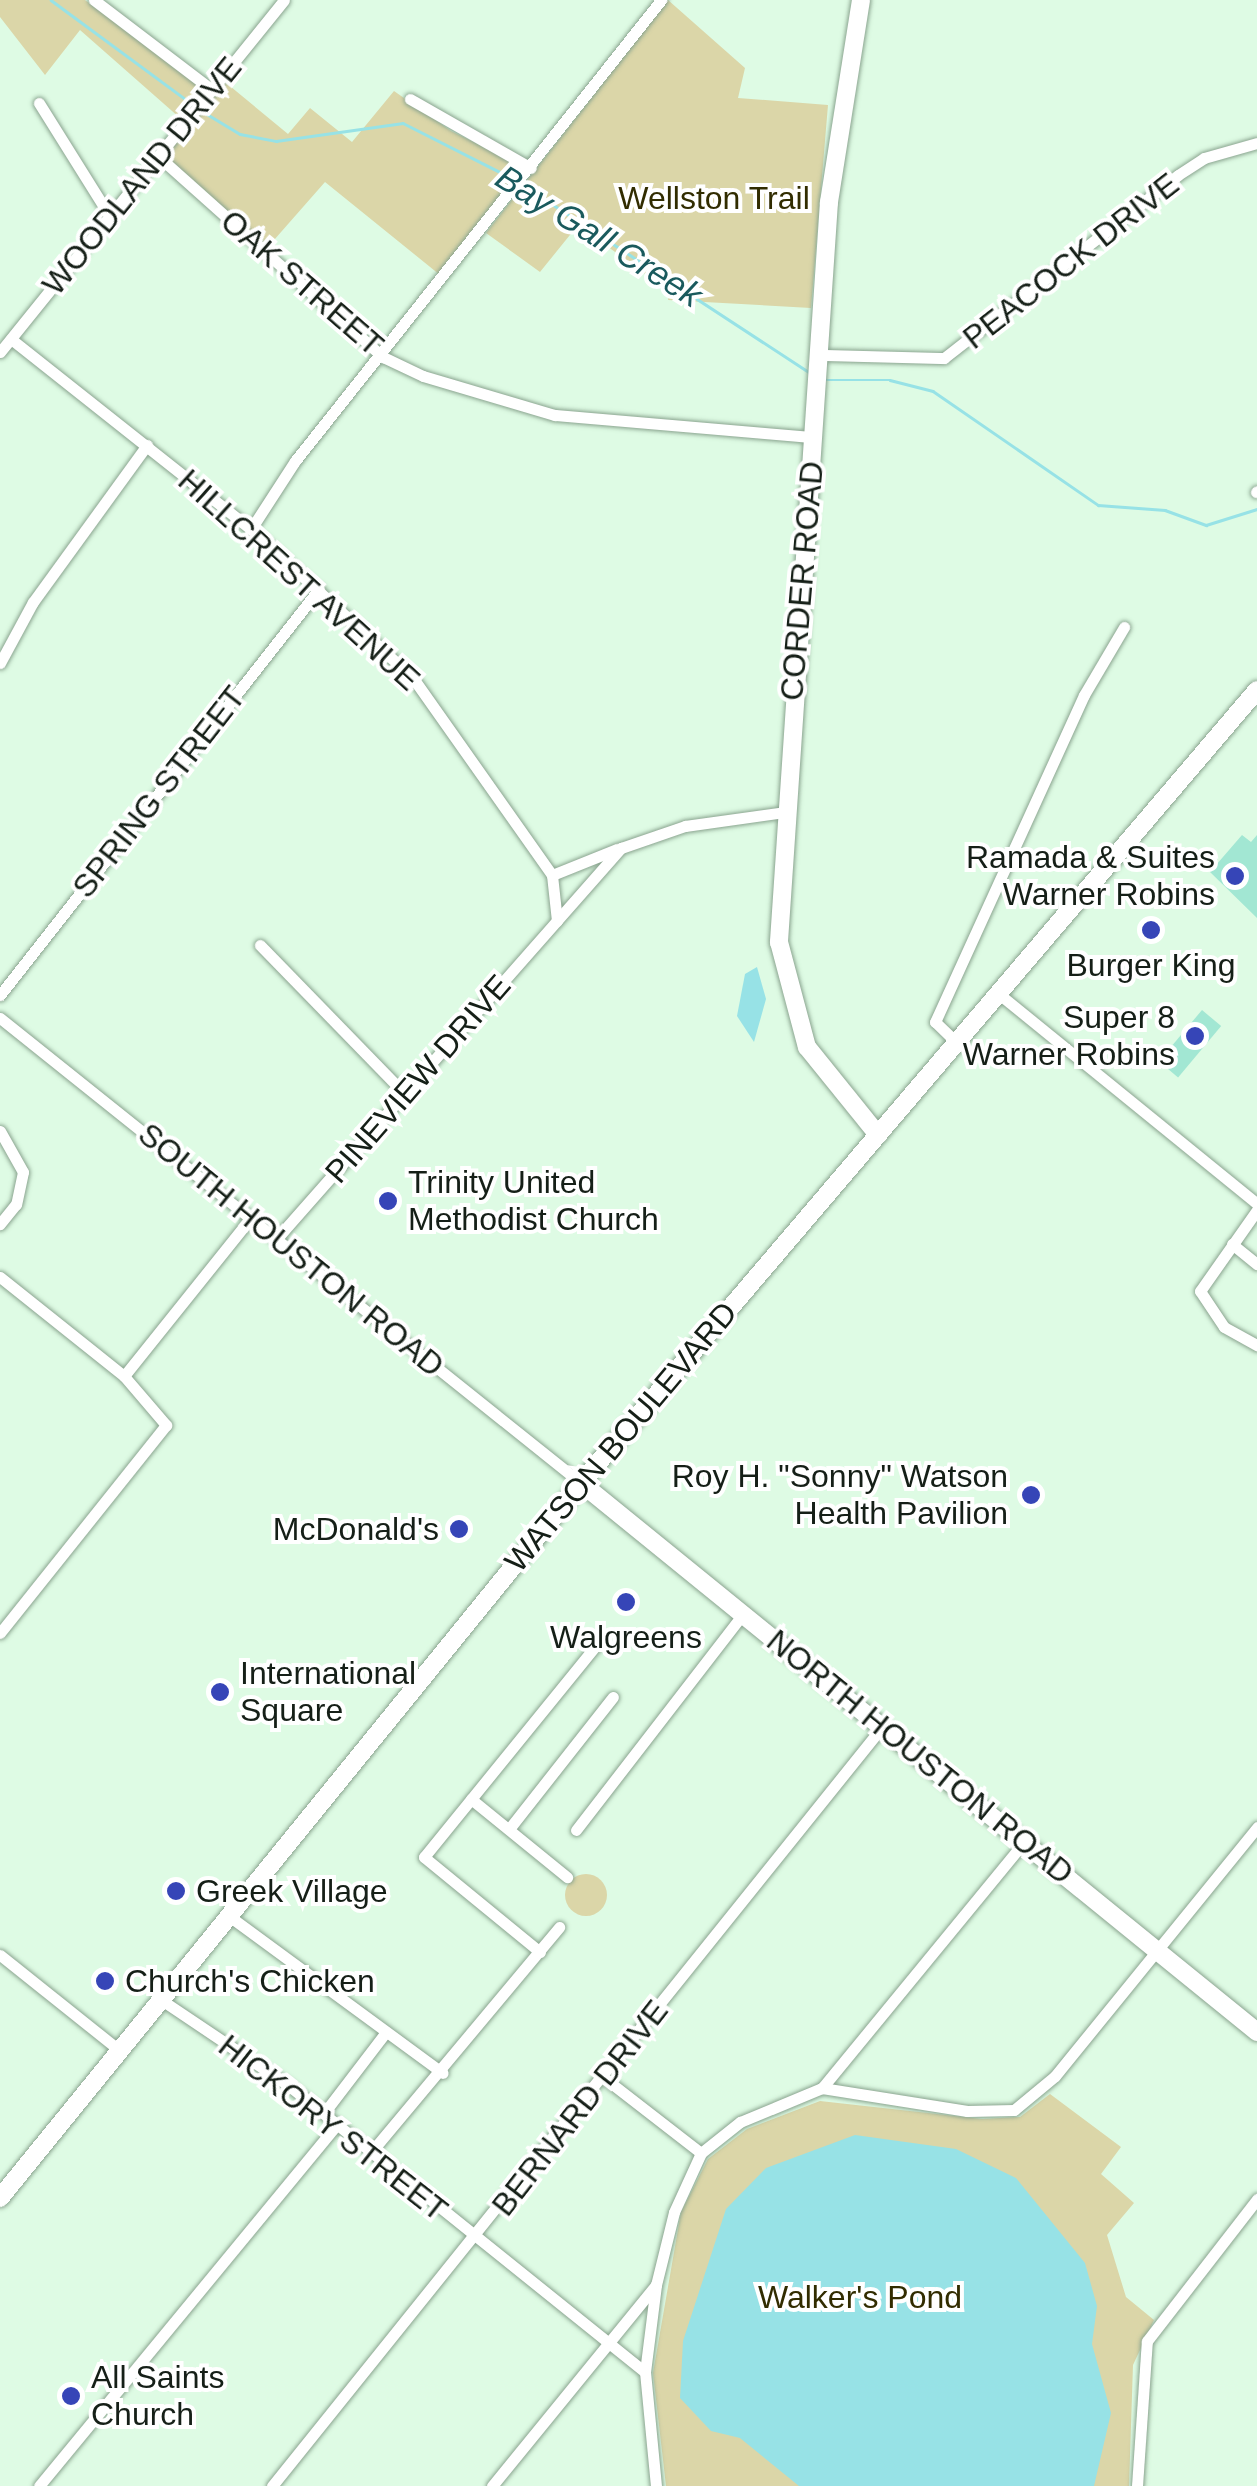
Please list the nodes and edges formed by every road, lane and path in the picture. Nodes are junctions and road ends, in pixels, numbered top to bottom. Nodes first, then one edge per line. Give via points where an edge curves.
1 (94, 0) edge
2 (284, 0) edge
3 (661, 0) edge
4 (861, 0) edge
5 (207, 94) junction
6 (410, 99) dead end
7 (40, 103) dead end
8 (1257, 144) edge
9 (158, 156) junction
10 (529, 170) junction
11 (109, 215) junction
12 (11, 339) junction
13 (0, 352) edge
14 (820, 355) junction
15 (383, 357) junction
16 (814, 436) junction
17 (147, 445) junction
18 (250, 529) junction
19 (319, 589) junction
20 (1124, 626) dead end
21 (0, 663) edge
22 (1257, 690) edge
23 (784, 812) junction
24 (621, 848) junction
25 (552, 875) junction
26 (558, 920) junction
27 (260, 946) dead end
28 (999, 994) junction
29 (0, 995) edge
30 (0, 1018) edge
31 (956, 1042) junction
32 (406, 1096) junction
33 (0, 1131) edge
34 (878, 1135) junction
35 (1257, 1207) edge
36 (252, 1216) junction
37 (0, 1224) edge
38 (278, 1237) junction
39 (1232, 1244) junction
40 (1257, 1264) edge
41 (0, 1276) edge
42 (1257, 1345) edge
43 (124, 1376) junction
44 (582, 1482) junction
45 (744, 1614) junction
46 (0, 1633) edge
47 (602, 1638) dead end
48 (613, 1697) dead end
49 (882, 1726) junction
50 (470, 1799) junction
51 (1257, 1827) edge
52 (508, 1829) junction
53 (576, 1830) dead end
54 (1024, 1842) junction
55 (567, 1876) dead end
56 (229, 1916) junction
57 (559, 1927) dead end
58 (1158, 1950) junction
59 (540, 1952) junction
60 (0, 1956) edge
61 (160, 1999) junction
62 (386, 2032) junction
63 (1257, 2032) edge
64 (120, 2050) junction
65 (443, 2072) junction
66 (603, 2077) junction
67 (822, 2088) junction
68 (324, 2113) junction
69 (337, 2124) junction
70 (372, 2152) junction
71 (700, 2154) junction
72 (0, 2198) edge
73 (1257, 2200) edge
74 (476, 2240) junction
75 (656, 2286) junction
76 (608, 2343) junction
77 (645, 2372) junction
78 (39, 2486) edge
79 (272, 2486) edge
80 (492, 2486) edge
81 (656, 2486) edge
82 (1137, 2486) edge

1 - 5 street
2 - 5 street, WOODLAND DRIVE
3 - 10 street
4 - 14 street, CORDER ROAD via 829,202
5 - 9 street, WOODLAND DRIVE
6 - 10 street
7 - 11 street
8 - 14 street, PEACOCK DRIVE via 1226,150 1178,175 957,352 901,362
9 - 11 street, WOODLAND DRIVE
9 - 15 street, OAK STREET
10 - 15 street
11 - 12 street, WOODLAND DRIVE
12 - 13 street, WOODLAND DRIVE
12 - 17 street, HILLCREST AVENUE
14 - 16 street, CORDER ROAD
15 - 16 street, OAK STREET via 555,415
15 - 18 street via 295,461
16 - 23 street, CORDER ROAD
17 - 18 street, HILLCREST AVENUE
17 - 21 street via 34,602
18 - 19 street, HILLCREST AVENUE
19 - 25 street, HILLCREST AVENUE via 414,678
19 - 29 street, SPRING STREET
20 - 31 street via 1084,695 935,1022
22 - 28 street, WATSON BOULEVARD
23 - 24 street via 685,826
23 - 34 street, CORDER ROAD via 779,942 786,992 821,1072
24 - 25 street
24 - 26 street, PINEVIEW DRIVE
25 - 26 street, HILLCREST AVENUE
26 - 32 street, PINEVIEW DRIVE
27 - 32 street
28 - 31 street, WATSON BOULEVARD
28 - 35 street
30 - 36 street, SOUTH HOUSTON ROAD
31 - 34 street, WATSON BOULEVARD
32 - 38 street, PINEVIEW DRIVE
33 - 37 street via 23,1172 16,1204
34 - 44 street, WATSON BOULEVARD
35 - 39 street
36 - 38 street, SOUTH HOUSTON ROAD
36 - 43 street
38 - 44 street, SOUTH HOUSTON ROAD
39 - 40 street
39 - 42 street via 1204,1278 1202,1300 1224,1327
41 - 43 street
43 - 46 street via 164,1415 162,1434
44 - 45 street, NORTH HOUSTON ROAD
44 - 56 street, WATSON BOULEVARD
45 - 49 street, NORTH HOUSTON ROAD
45 - 53 street
47 - 50 street
48 - 52 street
49 - 54 street, NORTH HOUSTON ROAD
49 - 66 street, BERNARD DRIVE
50 - 52 street
50 - 59 street via 424,1857
51 - 58 street
52 - 55 street
54 - 58 street, NORTH HOUSTON ROAD
54 - 67 street
56 - 61 street, WATSON BOULEVARD
56 - 62 street
57 - 59 street
58 - 63 street, NORTH HOUSTON ROAD
58 - 67 street via 1055,2076 1014,2110 967,2110
59 - 65 street
60 - 64 street
61 - 64 street, WATSON BOULEVARD
61 - 68 street, HICKORY STREET
62 - 65 street
62 - 68 street
64 - 72 street, WATSON BOULEVARD
65 - 70 street
66 - 71 street
66 - 74 street, BERNARD DRIVE
67 - 71 street via 740,2122
68 - 69 street, HICKORY STREET
69 - 70 street, HICKORY STREET
69 - 78 street
70 - 74 street, HICKORY STREET
71 - 75 street via 674,2212
73 - 82 street via 1148,2341
74 - 76 street, HICKORY STREET
74 - 79 street, BERNARD DRIVE
75 - 76 street
75 - 77 street
76 - 77 street, HICKORY STREET
76 - 80 street
77 - 81 street

